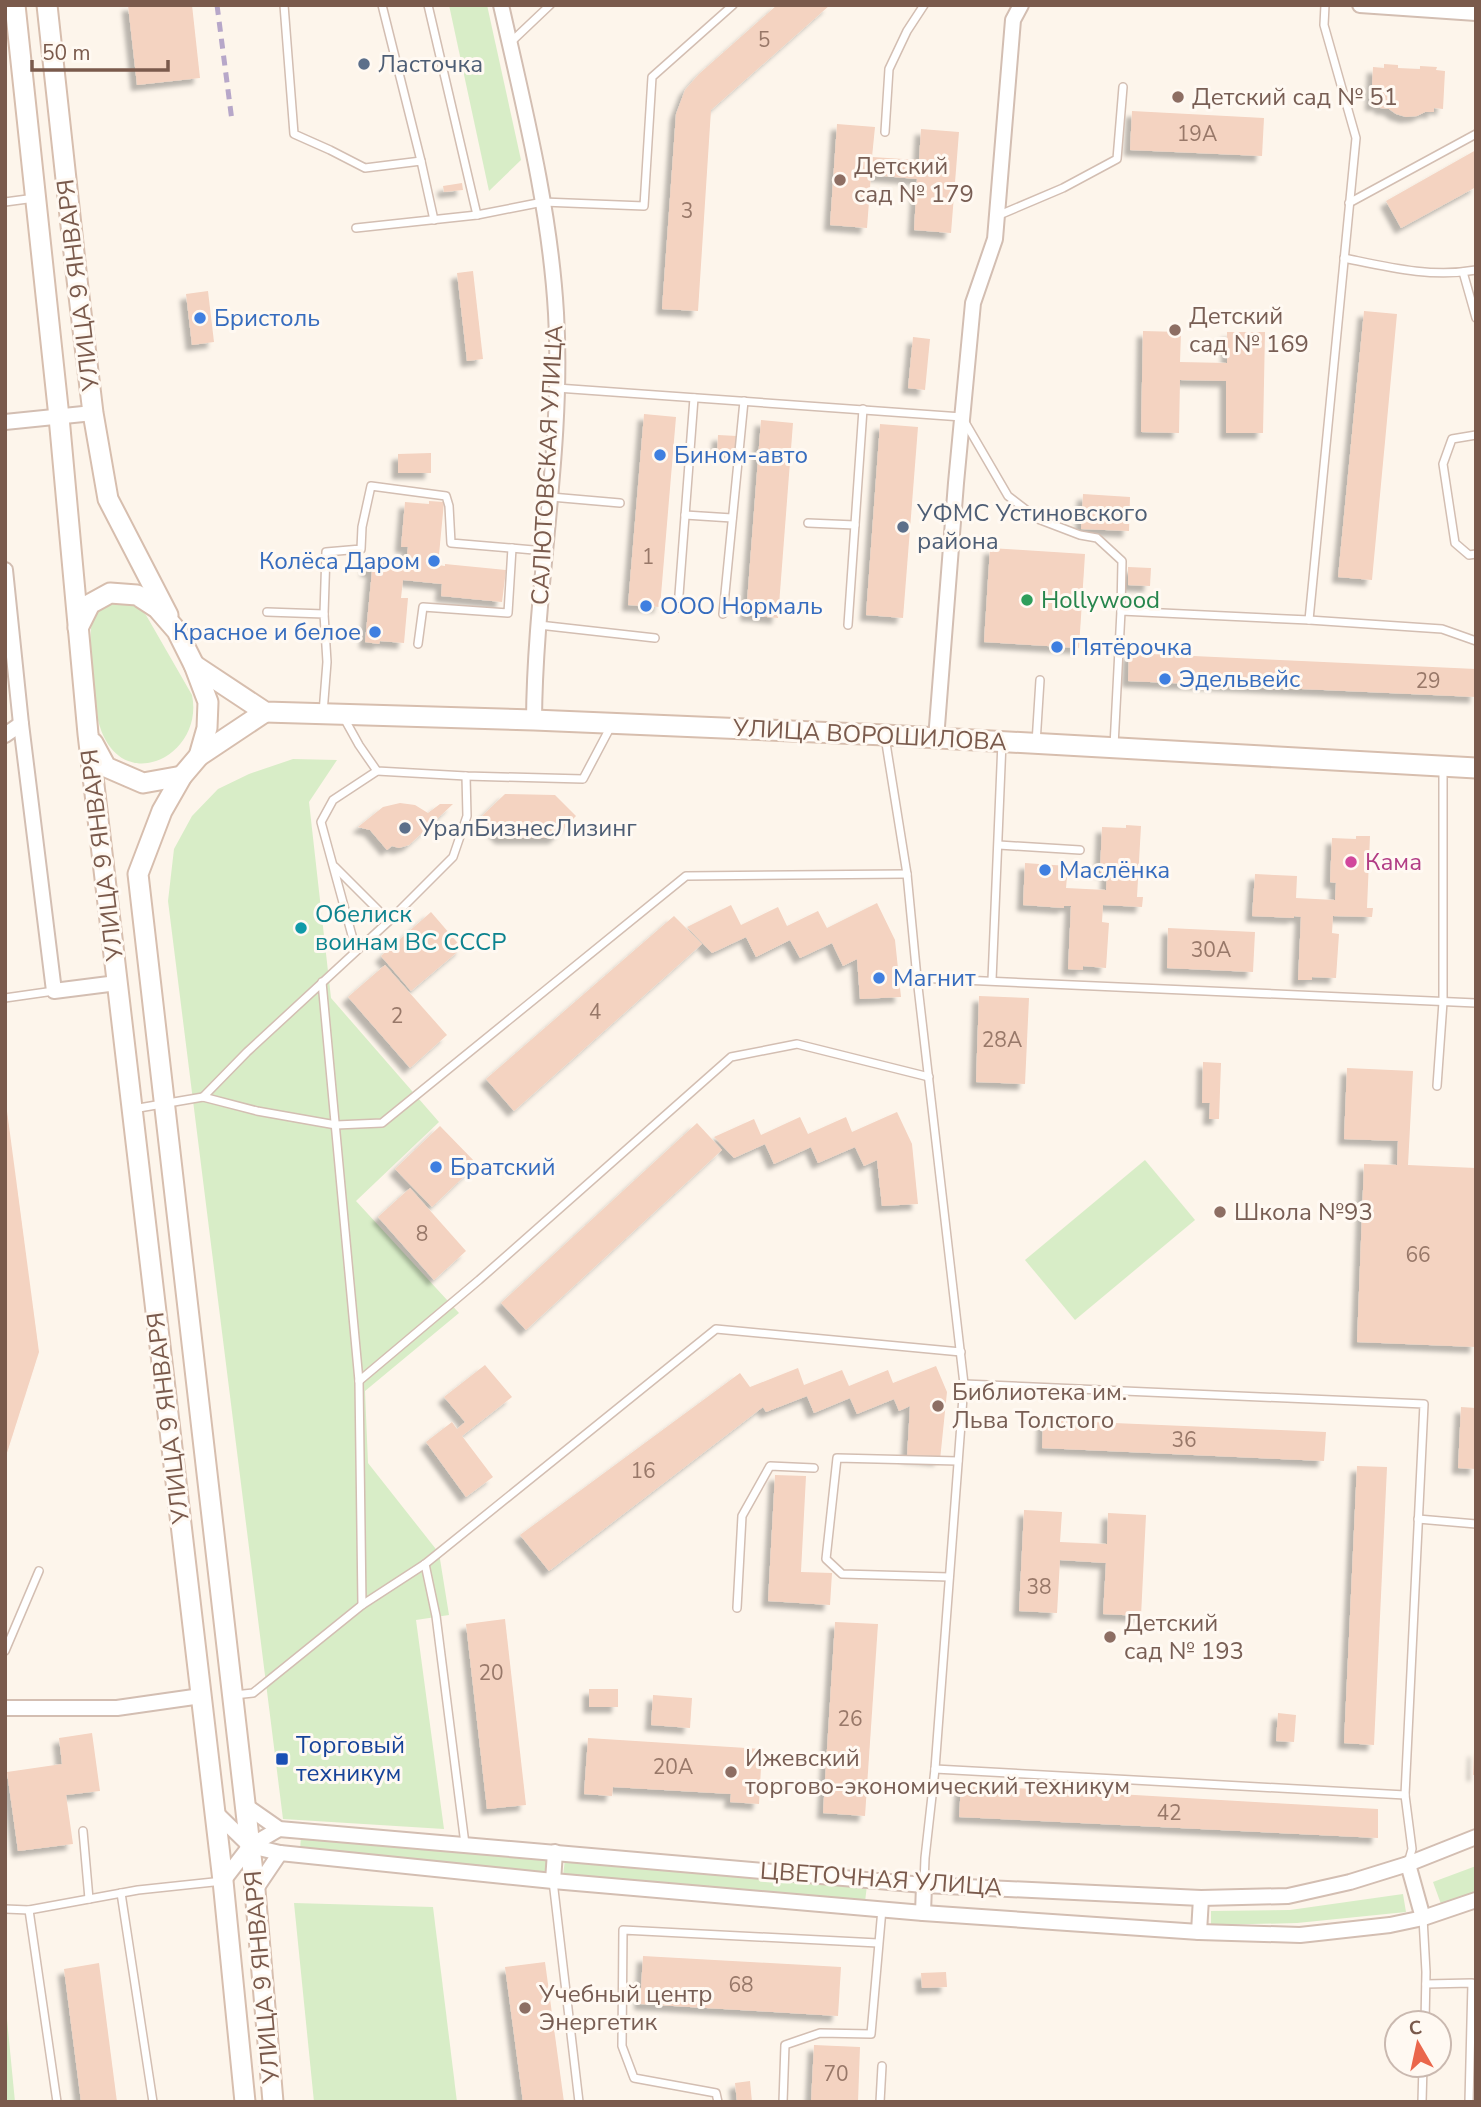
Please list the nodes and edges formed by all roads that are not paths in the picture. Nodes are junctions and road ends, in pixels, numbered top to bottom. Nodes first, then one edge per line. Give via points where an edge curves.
1 (15, 5) edge
2 (47, 5) edge
3 (284, 5) edge
4 (382, 5) edge
5 (428, 5) edge
6 (501, 5) edge
7 (550, 5) edge
8 (733, 5) edge
9 (924, 5) edge
10 (1021, 5) edge
11 (1325, 5) edge
12 (1360, 5) edge
13 (1374, 6) edge
14 (1448, 8) edge
15 (1013, 13) edge
16 (1476, 13) edge
17 (510, 44) junction
18 (1124, 87) dead end
19 (886, 132) dead end
20 (1476, 134) edge
21 (421, 161) junction
22 (36, 198) junction
23 (5, 202) edge
24 (543, 202) junction
25 (1349, 204) junction
26 (477, 215) junction
27 (997, 217) junction
28 (434, 220) junction
29 (356, 228) dead end
30 (1344, 258) junction
31 (1476, 270) edge
32 (1463, 272) junction
33 (1476, 318) edge
34 (557, 388) junction
35 (694, 398) junction
36 (744, 401) junction
37 (863, 409) junction
38 (93, 412) junction
39 (59, 417) junction
40 (962, 417) junction
41 (5, 422) edge
42 (1476, 435) edge
43 (550, 497) junction
44 (620, 503) dead end
45 (685, 515) junction
46 (732, 518) junction
47 (808, 523) dead end
48 (855, 525) junction
49 (512, 548) junction
50 (545, 551) junction
51 (1476, 554) edge
52 (5, 570) edge
53 (678, 608) dead end
54 (1121, 611) junction
55 (267, 612) dead end
56 (324, 614) junction
57 (723, 614) dead end
58 (1309, 620) junction
59 (538, 625) junction
60 (848, 625) dead end
61 (78, 628) junction
62 (177, 631) junction
63 (655, 638) dead end
64 (1476, 641) edge
65 (418, 644) dead end
66 (194, 666) junction
67 (1040, 680) dead end
68 (265, 712) junction
69 (333, 714) junction
70 (534, 720) junction
71 (612, 723) junction
72 (21, 724) junction
73 (88, 734) junction
74 (5, 735) edge
75 (885, 735) junction
76 (936, 739) junction
77 (1002, 742) junction
78 (1036, 744) junction
79 (1114, 748) junction
80 (199, 757) junction
81 (1443, 766) junction
82 (1476, 768) edge
83 (377, 771) junction
84 (182, 776) junction
85 (466, 776) junction
86 (999, 845) junction
87 (1080, 849) dead end
88 (332, 864) junction
89 (907, 874) junction
90 (389, 920) junction
91 (356, 950) junction
92 (917, 978) junction
93 (992, 981) junction
94 (322, 982) junction
95 (117, 983) junction
96 (54, 991) junction
97 (5, 998) edge
98 (1443, 1002) junction
99 (1476, 1003) edge
100 (929, 1077) junction
101 (1437, 1086) dead end
102 (203, 1097) junction
103 (164, 1105) junction
104 (132, 1109) junction
105 (336, 1125) junction
106 (961, 1352) junction
107 (359, 1381) junction
108 (964, 1384) junction
109 (958, 1461) junction
110 (814, 1468) dead end
111 (1418, 1519) junction
112 (1476, 1524) edge
113 (425, 1564) junction
114 (39, 1571) dead end
115 (949, 1577) junction
116 (362, 1605) junction
117 (737, 1608) dead end
118 (5, 1651) edge
119 (233, 1695) junction
120 (201, 1696) junction
121 (5, 1708) edge
122 (935, 1769) junction
123 (1405, 1796) junction
124 (246, 1806) junction
125 (215, 1812) junction
126 (279, 1829) junction
127 (83, 1831) dead end
128 (1476, 1838) edge
129 (465, 1844) junction
130 (250, 1846) junction
131 (555, 1852) junction
132 (280, 1853) junction
133 (1408, 1864) junction
134 (223, 1881) junction
135 (553, 1881) junction
136 (924, 1885) junction
137 (255, 1890) junction
138 (121, 1893) junction
139 (1201, 1898) junction
140 (89, 1899) junction
141 (1476, 1900) edge
142 (882, 1908) junction
143 (5, 1909) edge
144 (29, 1910) junction
145 (923, 1913) junction
146 (1423, 1919) junction
147 (1199, 1932) junction
148 (878, 1942) junction
149 (1426, 1984) junction
150 (1425, 2009) edge
151 (882, 2066) dead end
152 (1423, 2079) edge
153 (58, 2102) edge
154 (153, 2102) edge
155 (245, 2102) edge
156 (274, 2102) edge
157 (579, 2102) edge
158 (718, 2102) edge
159 (783, 2102) edge
160 (880, 2102) edge
161 (1422, 2102) edge
162 (1469, 2102) edge

1 - 22 main road, УЛИЦА 9 ЯНВАРЯ
2 - 38 main road, УЛИЦА 9 ЯНВАРЯ
3 - 21 lane via 294,134 365,168
4 - 21 lane
5 - 26 lane
6 - 17 street, САЛЮТОВСКАЯ УЛИЦА
7 - 17 lane
8 - 24 lane via 652,77 645,206
9 - 19 lane via 889,69
10 - 15 street
11 - 25 lane via 1324,25 1356,138
12 - 13 street
13 - 14 street
14 - 16 street
15 - 27 street
17 - 24 street, САЛЮТОВСКАЯ УЛИЦА
18 - 27 lane via 1117,159
20 - 25 lane
21 - 28 lane
22 - 23 lane
22 - 39 main road, УЛИЦА 9 ЯНВАРЯ
24 - 26 lane
24 - 34 street, САЛЮТОВСКАЯ УЛИЦА via 556,313
25 - 30 lane
26 - 28 lane
27 - 40 street via 995,239 973,303
28 - 29 lane
30 - 32 lane via 1421,273
30 - 58 lane
31 - 32 lane
32 - 33 lane
34 - 35 lane
34 - 43 street, САЛЮТОВСКАЯ УЛИЦА
35 - 36 lane
35 - 45 lane
36 - 37 lane
36 - 46 lane
37 - 40 lane
37 - 48 lane
38 - 39 street
38 - 62 main road, УЛИЦА 9 ЯНВАРЯ via 108,499
39 - 41 street
39 - 61 main road, УЛИЦА 9 ЯНВАРЯ
40 - 54 lane via 1008,496 1038,519 1097,538 1122,561
40 - 76 street
42 - 51 lane via 1452,439 1443,464 1455,543 1469,555
43 - 44 lane
43 - 50 street, САЛЮТОВСКАЯ УЛИЦА
45 - 46 lane
45 - 53 lane
46 - 57 lane
47 - 48 lane
48 - 60 lane
49 - 50 lane
49 - 56 lane via 451,543 446,496 371,486 361,549 326,552
49 - 65 lane via 508,613 423,607
50 - 59 street, САЛЮТОВСКАЯ УЛИЦА
52 - 72 street
54 - 58 lane
54 - 79 lane
55 - 56 lane
56 - 69 lane
58 - 64 lane via 1442,629
59 - 63 lane
59 - 70 street, САЛЮТОВСКАЯ УЛИЦА
61 - 62 main road via 90,604 110,593 137,595 157,608
61 - 73 main road
62 - 66 main road
66 - 68 main road
66 - 80 main road via 208,702
67 - 78 lane
68 - 69 main road, УЛИЦА ВОРОШИЛОВА
68 - 80 main road
69 - 70 main road, УЛИЦА ВОРОШИЛОВА
69 - 83 lane
70 - 71 main road, УЛИЦА ВОРОШИЛОВА
71 - 75 main road, УЛИЦА ВОРОШИЛОВА
71 - 85 lane via 583,779
72 - 74 street
72 - 96 street
73 - 84 main road via 106,767 143,782
73 - 95 main road, УЛИЦА 9 ЯНВАРЯ
75 - 76 main road, УЛИЦА ВОРОШИЛОВА
75 - 89 lane
76 - 77 main road, УЛИЦА ВОРОШИЛОВА
77 - 78 main road, УЛИЦА ВОРОШИЛОВА
77 - 86 lane
78 - 79 main road, УЛИЦА ВОРОШИЛОВА
79 - 81 main road, УЛИЦА ВОРОШИЛОВА
80 - 84 main road
81 - 82 main road, УЛИЦА ВОРОШИЛОВА
81 - 98 lane
83 - 85 lane
83 - 88 lane via 333,800 321,822
84 - 103 main road, УЛИЦА 9 ЯНВАРЯ via 162,811 138,874
85 - 90 lane via 467,816 453,857
86 - 87 lane
86 - 93 lane
88 - 90 lane
88 - 91 lane
89 - 92 lane
89 - 105 lane via 686,876 382,1122
90 - 91 lane
91 - 94 lane
92 - 93 lane
92 - 100 lane
93 - 98 lane
94 - 102 lane
94 - 105 lane
95 - 96 street
95 - 104 main road, УЛИЦА 9 ЯНВАРЯ
96 - 97 lane
98 - 99 lane
98 - 101 lane
100 - 106 lane
100 - 107 lane via 797,1044 731,1057
102 - 103 lane
102 - 105 lane
103 - 104 lane
103 - 119 main road, УЛИЦА 9 ЯНВАРЯ
104 - 120 main road, УЛИЦА 9 ЯНВАРЯ
105 - 107 lane
106 - 108 lane
106 - 113 lane via 716,1329
107 - 116 lane
108 - 109 lane
108 - 111 lane via 1424,1404
109 - 115 lane
109 - 115 lane via 836,1458 826,1559 842,1574
110 - 117 lane via 770,1466 742,1516
111 - 112 lane
111 - 123 lane
113 - 116 lane
113 - 129 lane via 436,1616
114 - 118 lane
115 - 122 lane
116 - 119 lane via 253,1693
119 - 124 main road, УЛИЦА 9 ЯНВАРЯ
120 - 121 street via 117,1708
120 - 125 main road, УЛИЦА 9 ЯНВАРЯ
122 - 123 lane
122 - 136 lane
123 - 133 lane via 1412,1849
124 - 126 street
124 - 130 main road, УЛИЦА 9 ЯНВАРЯ
125 - 130 street
125 - 134 main road, УЛИЦА 9 ЯНВАРЯ
126 - 129 street, ЦВЕТОЧНАЯ УЛИЦА
126 - 130 street
127 - 140 lane
128 - 133 street, ЦВЕТОЧНАЯ УЛИЦА
129 - 131 street, ЦВЕТОЧНАЯ УЛИЦА
130 - 132 street, ЦВЕТОЧНАЯ УЛИЦА
130 - 134 street
130 - 137 main road, УЛИЦА 9 ЯНВАРЯ
131 - 135 street
131 - 136 street, ЦВЕТОЧНАЯ УЛИЦА
132 - 135 street, ЦВЕТОЧНАЯ УЛИЦА
132 - 137 street
133 - 139 street, ЦВЕТОЧНАЯ УЛИЦА via 1288,1896
133 - 146 street
134 - 138 lane
134 - 155 main road, УЛИЦА 9 ЯНВАРЯ
135 - 142 street, ЦВЕТОЧНАЯ УЛИЦА
135 - 157 lane
136 - 139 street, ЦВЕТОЧНАЯ УЛИЦА
136 - 145 street
137 - 156 main road, УЛИЦА 9 ЯНВАРЯ
138 - 140 lane
138 - 154 lane
139 - 147 street
140 - 144 lane
141 - 146 street, ЦВЕТОЧНАЯ УЛИЦА
142 - 145 street, ЦВЕТОЧНАЯ УЛИЦА
142 - 148 lane
143 - 144 lane
144 - 153 lane
145 - 147 street, ЦВЕТОЧНАЯ УЛИЦА
146 - 147 street, ЦВЕТОЧНАЯ УЛИЦА via 1300,1935
146 - 149 lane
148 - 158 lane via 623,1930 622,2046 634,2078 716,2093
148 - 159 lane via 871,2034 820,2032 785,2045
149 - 150 lane
149 - 162 lane via 1472,1983
151 - 160 lane
152 - 161 lane

